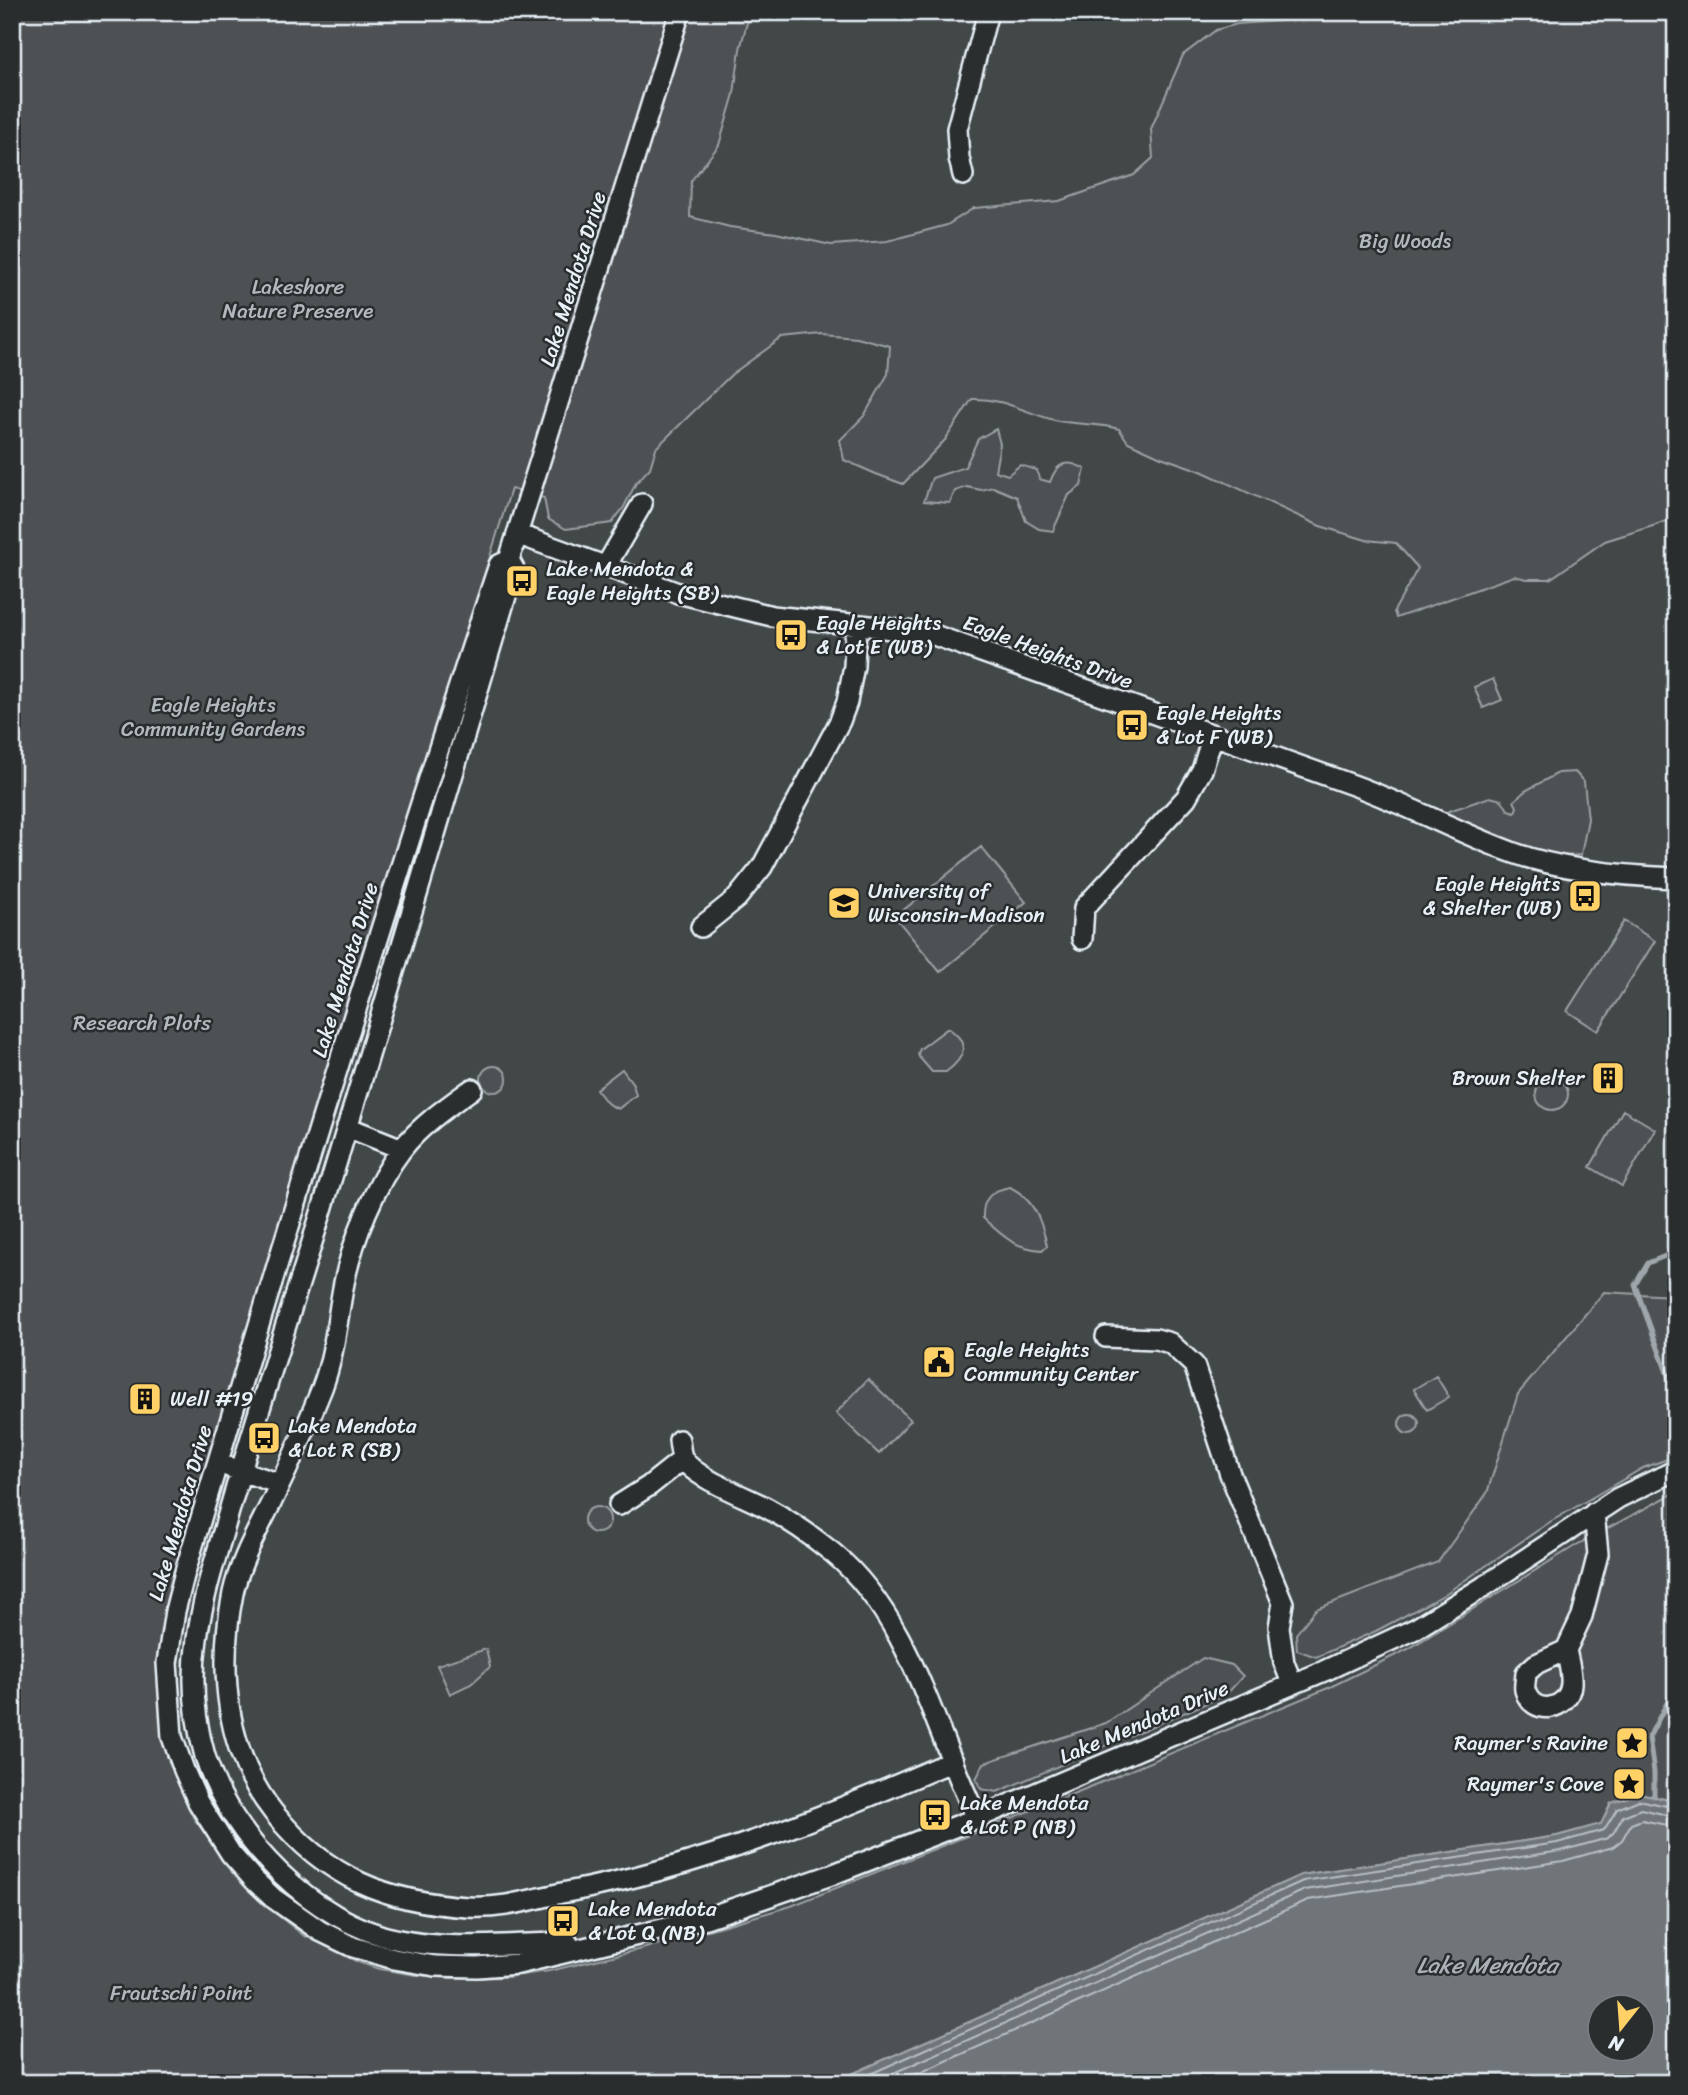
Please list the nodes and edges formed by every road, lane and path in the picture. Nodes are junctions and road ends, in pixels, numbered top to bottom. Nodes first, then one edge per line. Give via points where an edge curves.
1 (680, 12) edge
2 (988, 12) edge
3 (963, 175) dead end
4 (642, 504) dead end
5 (517, 534) junction
6 (509, 560) junction
7 (606, 566) junction
8 (856, 625) junction
9 (1213, 735) junction
10 (1676, 878) edge
11 (701, 927) dead end
12 (1083, 939) dead end
13 (472, 1090) dead end
14 (348, 1127) junction
15 (402, 1149) junction
16 (1106, 1337) dead end
17 (218, 1464) junction
18 (241, 1471) junction
19 (1676, 1471) edge
20 (280, 1484) junction
21 (619, 1505) dead end
22 (1594, 1513) junction
23 (1566, 1650) dead end
24 (1292, 1683) junction
25 (195, 1699) junction
26 (168, 1702) junction
27 (953, 1761) junction
28 (976, 1818) junction
29 (598, 1943) junction

1 - 5 street, Lake Mendota Drive
2 - 3 street via 957,129
4 - 7 street
5 - 6 street, Lake Mendota Drive
5 - 7 street, Eagle Heights Drive
6 - 14 street, Lake Mendota Drive via 514,569
6 - 17 street, Lake Mendota Drive via 499,565 451,708
7 - 8 street, Eagle Heights Drive via 678,593 772,616
8 - 9 street, Eagle Heights Drive via 934,635
8 - 11 street via 854,666 841,721 762,867 737,898
9 - 10 street, Eagle Heights Drive via 1376,794 1517,854 1628,875
9 - 12 street via 1202,770 1186,798 1084,908
13 - 15 street via 444,1109
14 - 15 street
14 - 18 street, Lake Mendota Drive
15 - 20 street via 356,1240 323,1384
16 - 24 street via 1170,1343 1194,1365 1230,1474 1283,1603 1279,1627
17 - 18 street
17 - 26 street, Lake Mendota Drive via 175,1611 167,1663
18 - 20 street
18 - 25 street, Lake Mendota Drive via 197,1636
19 - 22 street, Lake Mendota Drive
20 - 27 street via 238,1577 228,1623 226,1691 236,1743 263,1800 317,1857 349,1879 416,1901 509,1907 745,1845
21 - 27 street via 649,1486 681,1450 694,1471 806,1531 836,1556 882,1610 916,1674
22 - 23 street via 1598,1554 1582,1616
22 - 24 street, Lake Mendota Drive via 1415,1629
24 - 28 street, Lake Mendota Drive
25 - 26 street
25 - 29 street, Lake Mendota Drive via 206,1760 241,1827 289,1880 348,1922 401,1941 431,1944
26 - 29 street, Lake Mendota Drive via 172,1737 184,1770 218,1835 273,1898 320,1931 353,1947 435,1966 518,1964
27 - 28 street
28 - 29 street, Lake Mendota Drive via 701,1920

